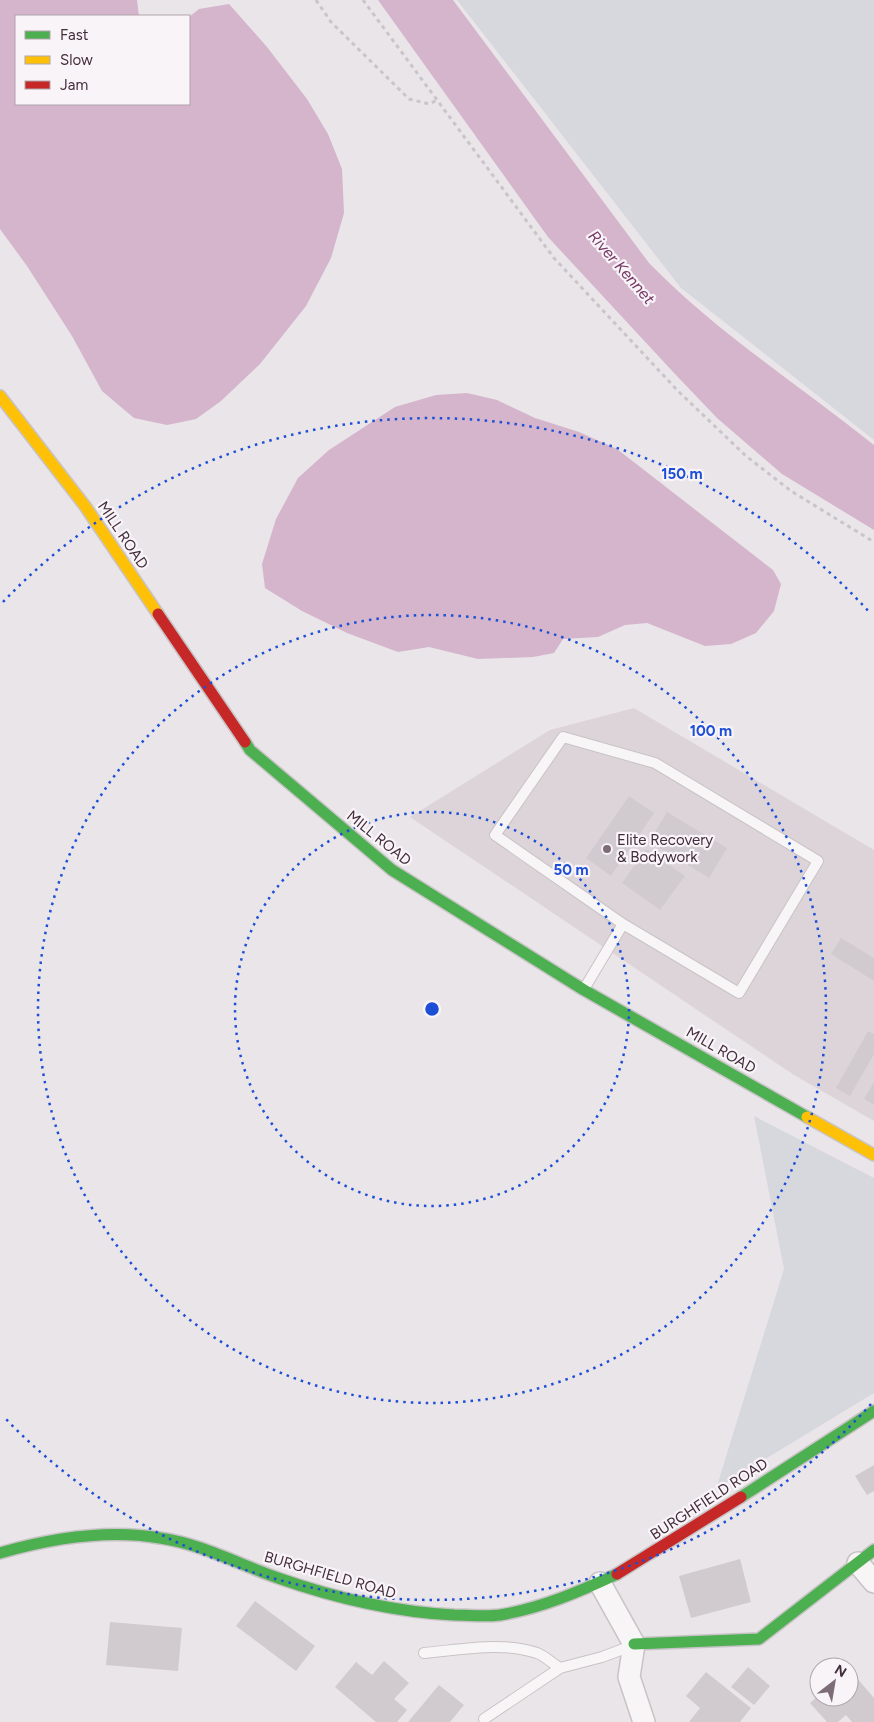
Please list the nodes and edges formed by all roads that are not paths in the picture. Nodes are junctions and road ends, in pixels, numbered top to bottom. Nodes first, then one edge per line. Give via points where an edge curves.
1 (0, 396) edge
2 (623, 924) junction
3 (584, 990) junction
4 (874, 1155) edge
5 (874, 1411) edge
6 (0, 1553) edge
7 (866, 1556) edge
8 (874, 1582) edge
9 (600, 1583) junction
10 (634, 1644) junction
11 (424, 1653) dead end
12 (560, 1668) junction
13 (484, 1719) dead end
14 (644, 1722) edge

1 - 3 street, MILL ROAD via 85,506 250,750 392,870
2 - 2 lane via 495,835 563,737 654,763 818,861 739,993
2 - 3 lane
3 - 4 street, MILL ROAD
5 - 9 street, BURGHFIELD ROAD via 669,1544
6 - 9 street, BURGHFIELD ROAD via 28,1544 73,1537 119,1533 152,1537 183,1542 286,1580 375,1606 429,1614 496,1615 542,1605
7 - 8 street
7 - 10 street via 759,1639
9 - 10 street
10 - 12 lane
10 - 14 street via 628,1677
11 - 12 lane via 478,1648 520,1649 539,1654
12 - 13 lane

